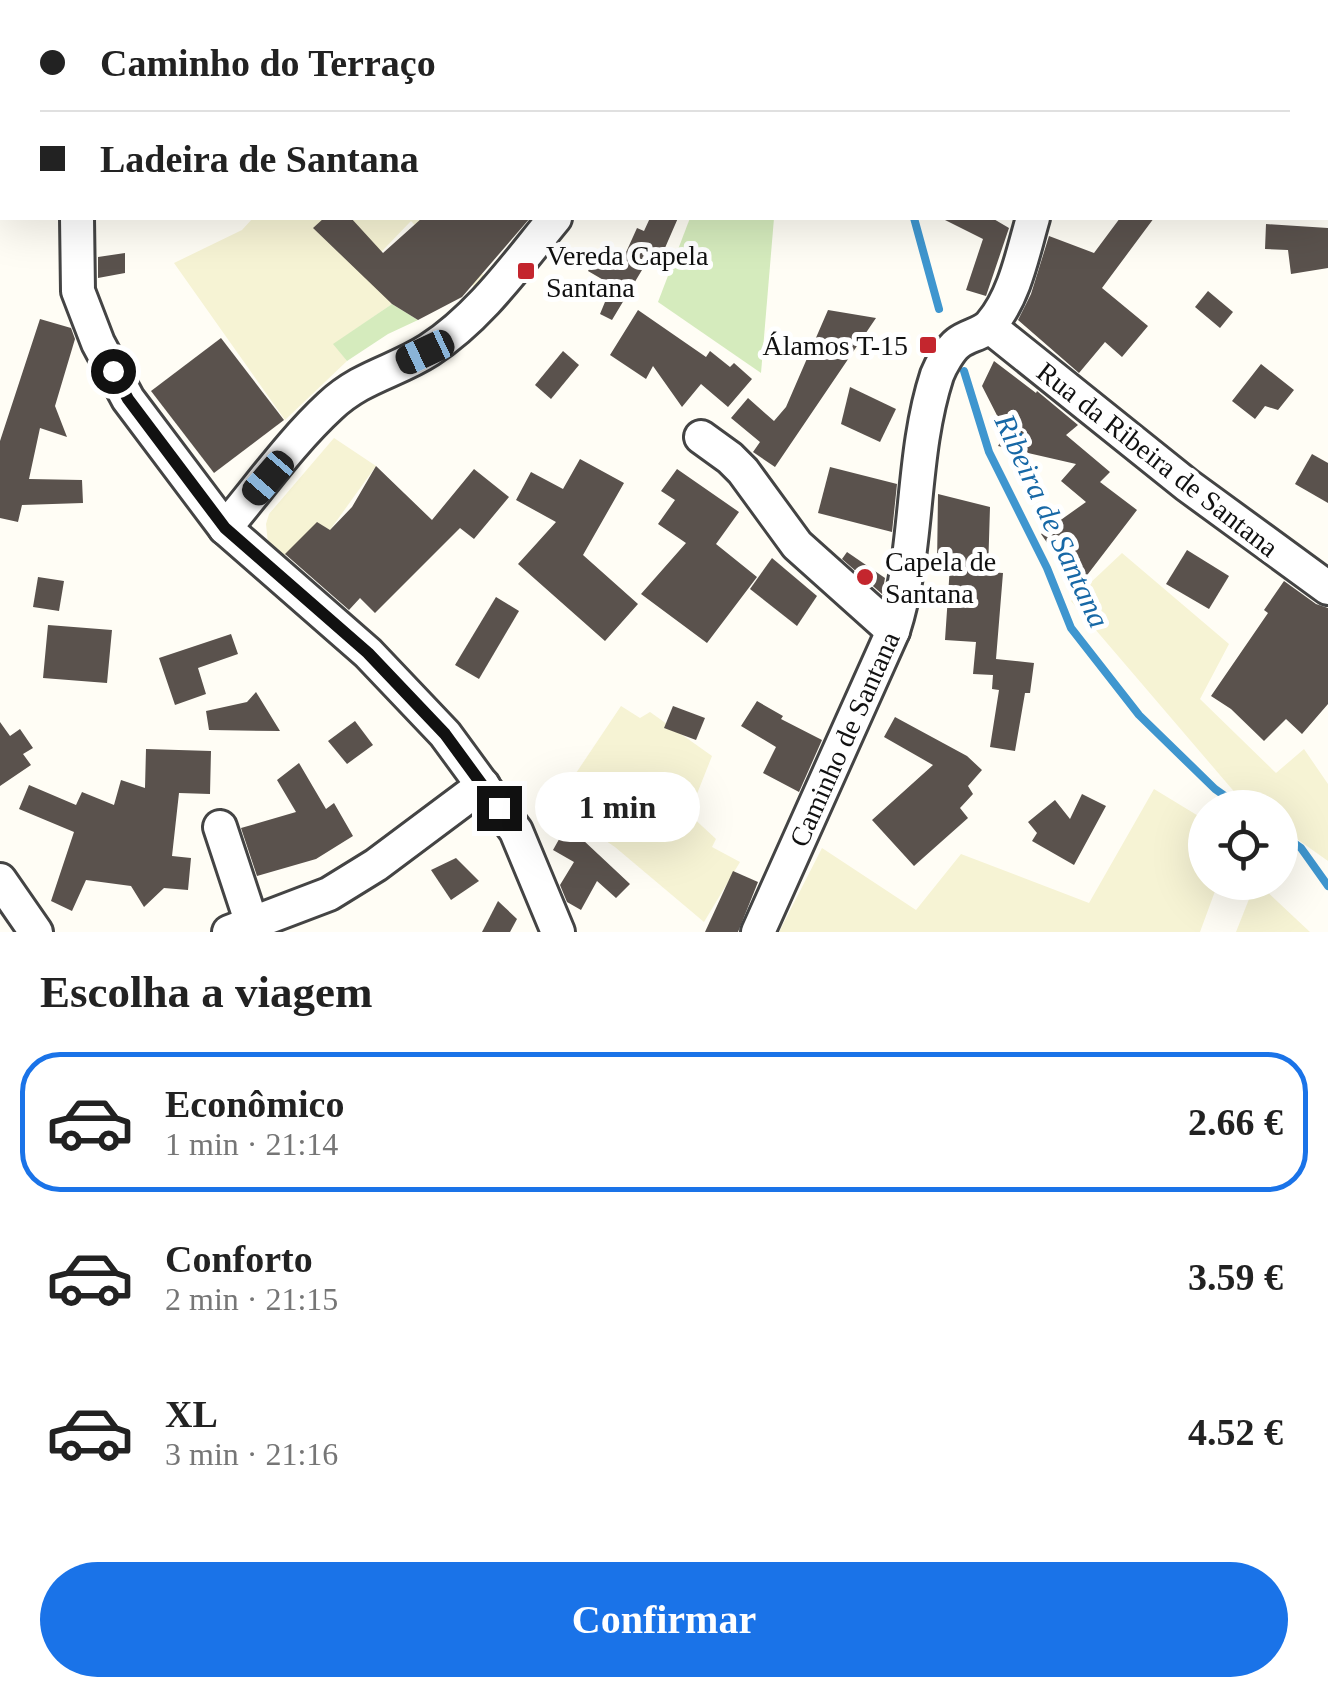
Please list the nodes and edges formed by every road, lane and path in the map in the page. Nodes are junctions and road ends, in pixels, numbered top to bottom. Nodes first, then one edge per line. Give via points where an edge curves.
1 (77, 220) edge
2 (553, 220) edge
3 (1032, 220) edge
4 (990, 327) junction
5 (701, 438) dead end
6 (225, 528) junction
7 (1328, 588) edge
8 (893, 631) junction
9 (482, 785) junction
10 (220, 827) dead end
11 (0, 880) edge
12 (240, 927) edge
13 (36, 932) edge
14 (558, 932) edge
15 (758, 932) edge

1 - 6 street via 78,291 98,343 128,399
2 - 6 street via 452,334 358,382 328,407
3 - 4 street, Caminho de Santana
4 - 7 street, Rua da Ribeira de Santana
4 - 8 street, Caminho de Santana via 958,343 940,368 918,463 906,591
5 - 8 street via 743,470 797,545
6 - 9 street via 368,653 445,734
8 - 15 street, Caminho de Santana
9 - 12 street via 329,894
9 - 14 street via 516,830
10 - 12 street
11 - 13 street

